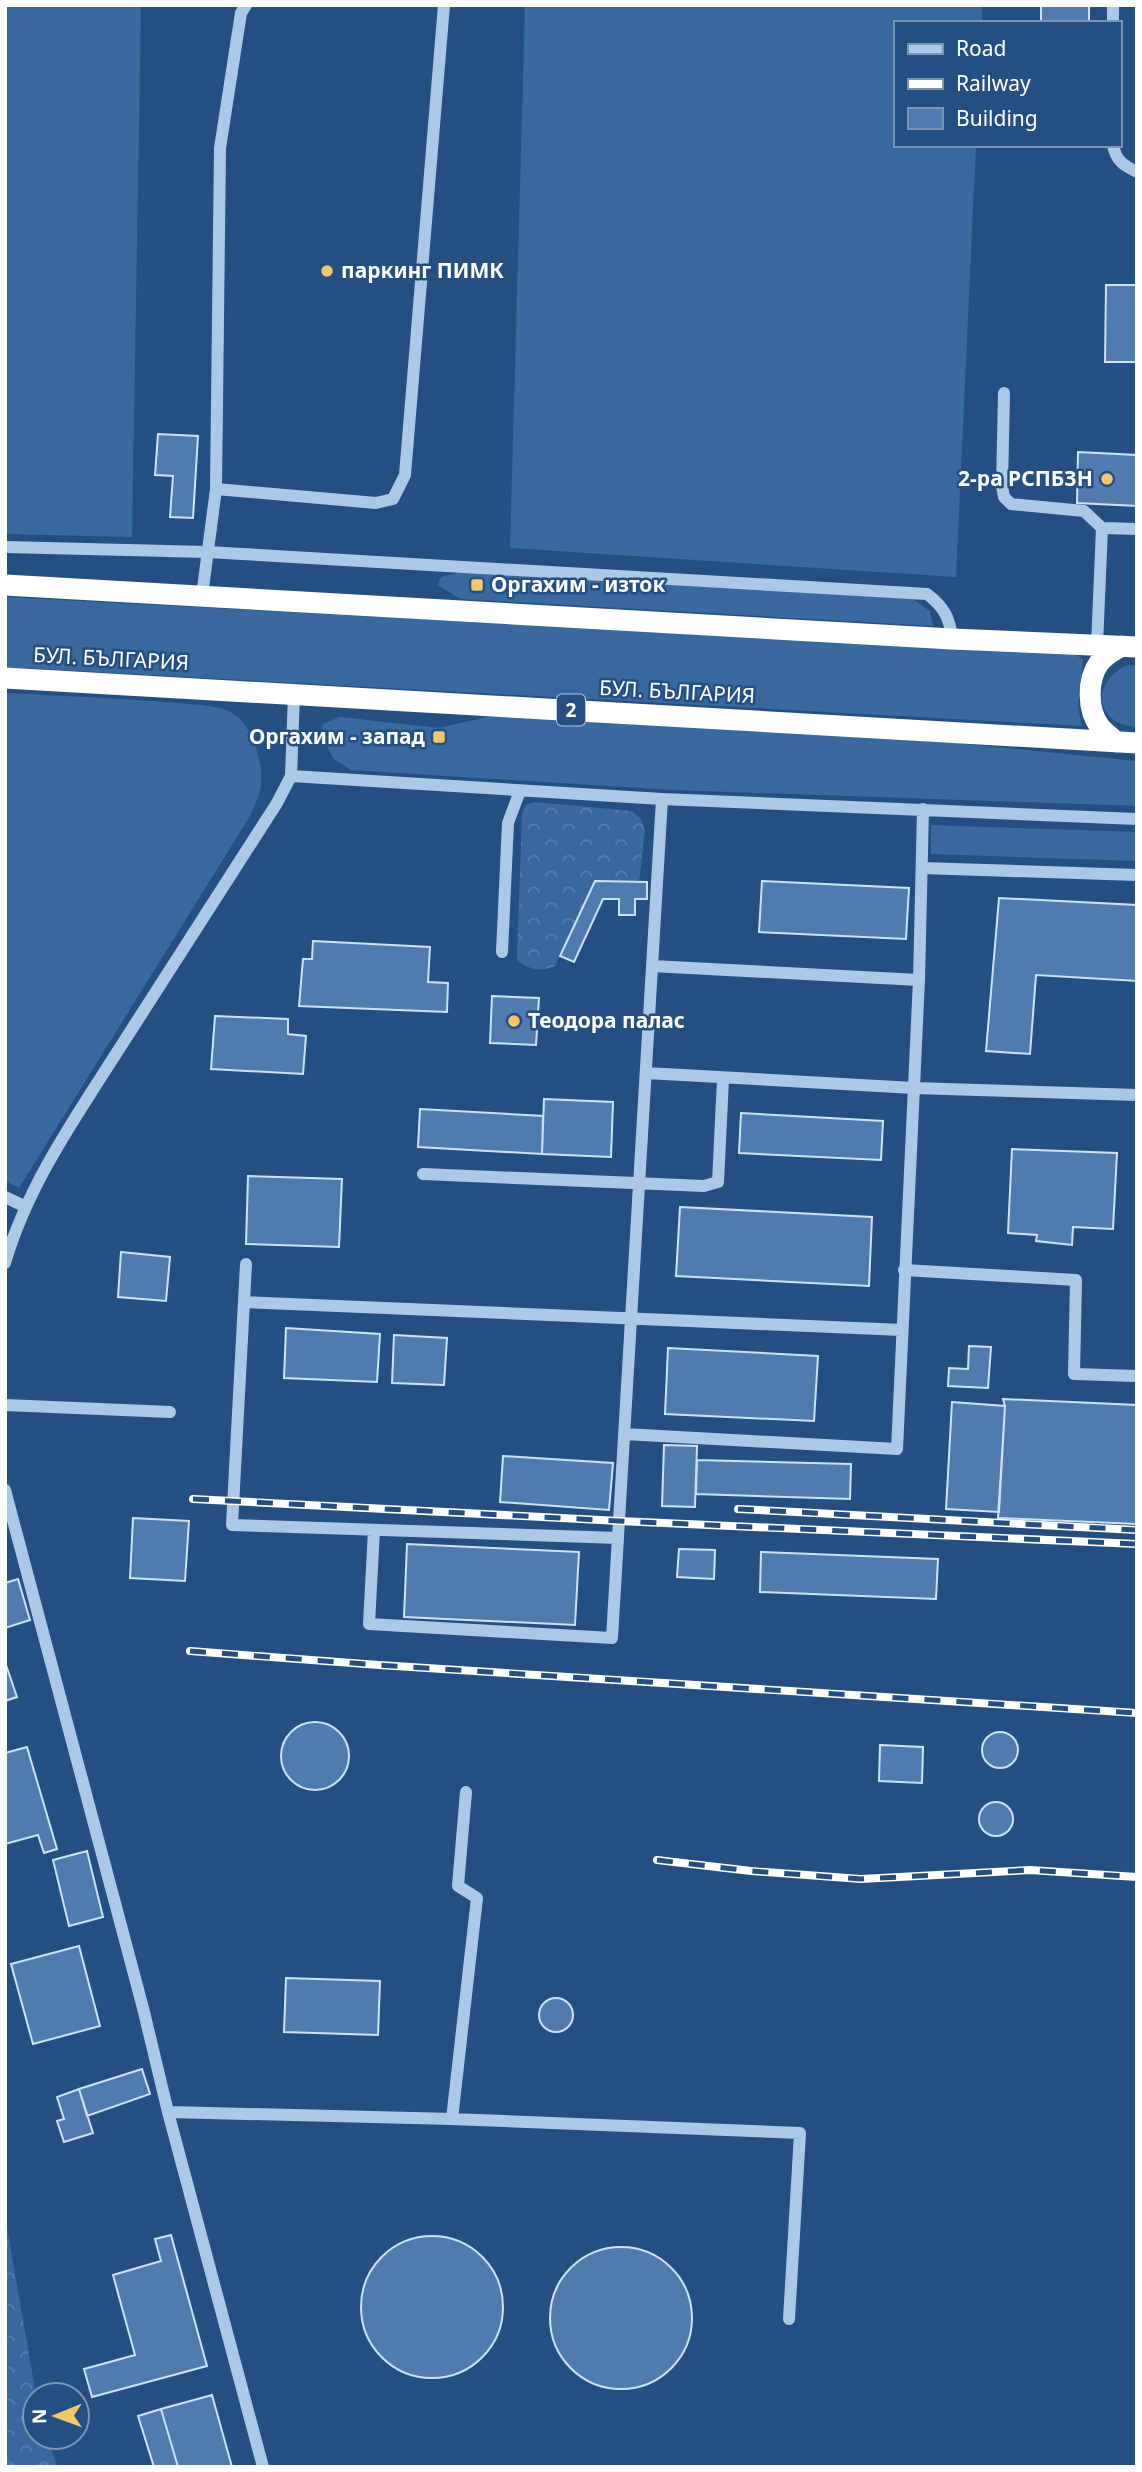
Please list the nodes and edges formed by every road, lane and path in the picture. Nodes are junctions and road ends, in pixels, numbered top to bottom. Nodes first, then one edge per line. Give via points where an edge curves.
1 (246, 5) edge
2 (444, 5) edge
3 (1113, 147) edge
4 (1137, 172) edge
5 (1004, 393) dead end
6 (216, 489) junction
7 (1102, 528) junction
8 (1137, 529) edge
9 (5, 547) edge
10 (207, 552) junction
11 (5, 585) edge
12 (202, 596) junction
13 (952, 639) junction
14 (1097, 645) junction
15 (1129, 646) edge
16 (5, 678) edge
17 (294, 694) junction
18 (1127, 743) edge
19 (291, 776) junction
20 (520, 791) junction
21 (662, 799) junction
22 (923, 809) junction
23 (1137, 819) edge
24 (922, 868) junction
25 (1137, 875) edge
26 (502, 952) dead end
27 (653, 966) junction
28 (919, 980) junction
29 (646, 1073) junction
30 (723, 1079) junction
31 (914, 1087) junction
32 (1137, 1095) edge
33 (423, 1174) dead end
34 (640, 1183) junction
35 (5, 1197) edge
36 (26, 1207) junction
37 (5, 1263) edge
38 (246, 1264) dead end
39 (904, 1270) junction
40 (244, 1302) junction
41 (632, 1319) junction
42 (902, 1331) junction
43 (1137, 1376) edge
44 (5, 1405) edge
45 (170, 1412) dead end
46 (624, 1434) junction
47 (5, 1490) edge
48 (374, 1530) junction
49 (618, 1538) junction
50 (466, 1793) dead end
51 (168, 2112) junction
52 (452, 2119) junction
53 (789, 2319) dead end
54 (264, 2467) edge

1 - 6 street via 220,148
2 - 6 street via 405,475 393,499 376,503
3 - 4 street via 1122,164
5 - 7 street via 1004,497 1011,504 1084,511
6 - 10 street
7 - 8 street
7 - 14 street
9 - 10 street
10 - 12 street
10 - 13 street via 927,594 950,621
11 - 12 highway
12 - 13 highway
13 - 14 highway
14 - 15 highway
15 - 18 highway via 1100,662 1090,694 1099,726
16 - 17 highway, БУЛ. БЪЛГАРИЯ / 2
17 - 18 highway, БУЛ. БЪЛГАРИЯ / 2
17 - 19 street
19 - 20 street
19 - 36 street via 83,1106
20 - 21 street
20 - 26 street via 508,823
21 - 22 street
21 - 27 street
22 - 23 street
22 - 24 street
24 - 25 street
24 - 28 street
27 - 28 street
27 - 29 street
28 - 31 street
29 - 30 street
29 - 34 street
30 - 31 street
30 - 34 street via 718,1182 704,1186
31 - 32 street
31 - 39 street
33 - 34 street
34 - 41 street
35 - 36 street
36 - 37 street
38 - 40 street
39 - 42 street
39 - 43 street via 1076,1280 1074,1374
40 - 41 street
40 - 48 street via 232,1525
41 - 42 street
41 - 46 street
42 - 46 street via 897,1449
44 - 45 street
46 - 49 street
47 - 51 street
48 - 49 street
48 - 49 street via 369,1623 612,1638
50 - 52 street via 458,1886 477,1898
51 - 52 street
51 - 54 street
52 - 53 street via 800,2133

